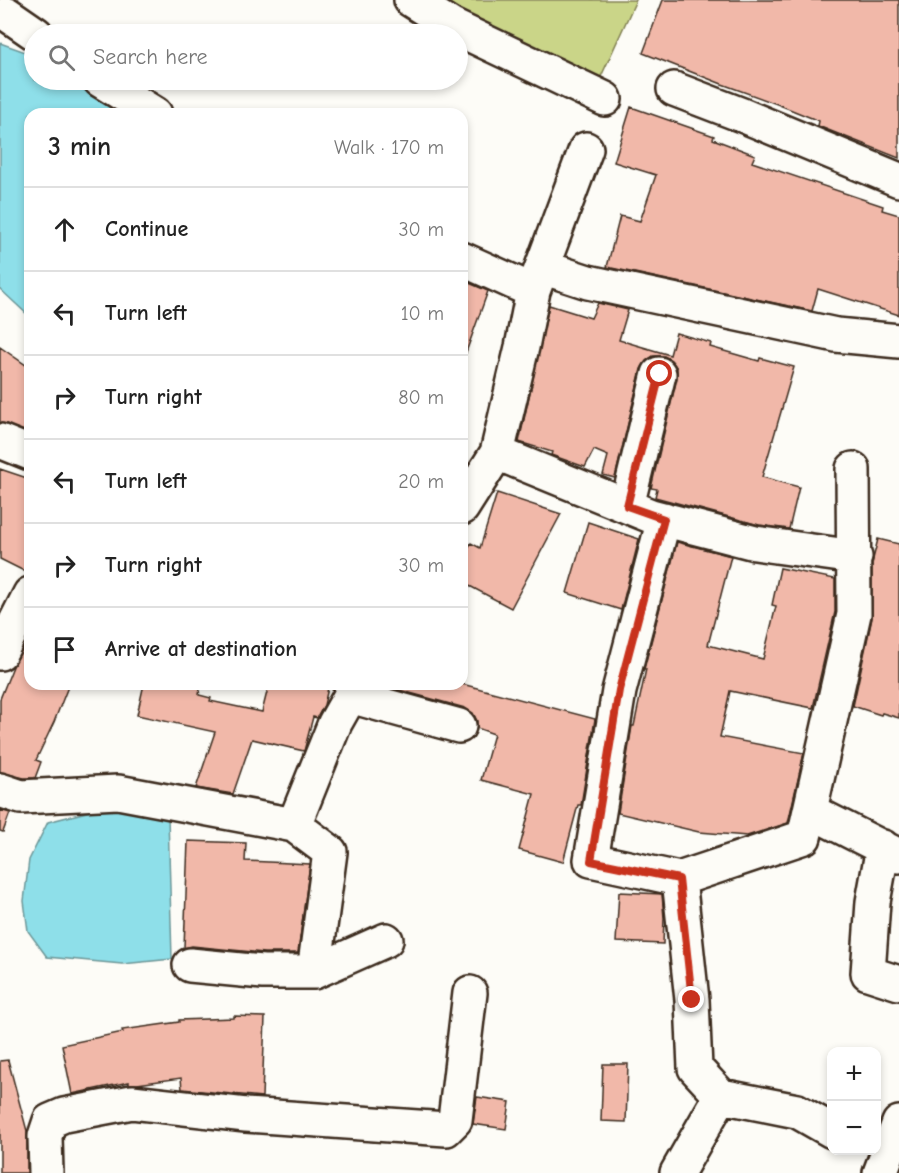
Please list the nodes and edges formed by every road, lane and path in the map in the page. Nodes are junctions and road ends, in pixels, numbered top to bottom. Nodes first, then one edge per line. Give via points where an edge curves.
1 (411, 0) edge
2 (7, 14) dead end
3 (449, 24) edge
4 (24, 26) edge
5 (468, 34) edge
6 (674, 89) dead end
7 (116, 90) edge
8 (605, 99) dead end
9 (145, 108) edge
10 (586, 149) dead end
11 (899, 180) edge
12 (468, 261) edge
13 (537, 279) junction
14 (899, 341) edge
15 (660, 374) dead end
16 (0, 441) edge
17 (24, 451) edge
18 (497, 453) junction
19 (853, 469) dead end
20 (468, 499) edge
21 (627, 506) junction
22 (664, 519) junction
23 (855, 557) junction
24 (24, 603) edge
25 (4, 634) edge
26 (354, 690) edge
27 (459, 726) dead end
28 (0, 790) edge
29 (810, 811) junction
30 (294, 825) junction
31 (891, 852) edge
32 (679, 879) junction
33 (386, 940) dead end
34 (190, 965) dead end
35 (314, 972) junction
36 (899, 983) edge
37 (470, 993) dead end
38 (721, 1096) junction
39 (899, 1123) edge
40 (827, 1129) edge
41 (877, 1161) edge
42 (46, 1173) edge
43 (677, 1173) edge

1 - 3 street
2 - 4 street
5 - 8 street
6 - 11 street
7 - 9 street
10 - 13 street
12 - 13 street
13 - 14 street via 588,282 836,335
13 - 18 street
15 - 21 street
16 - 17 street
18 - 20 street
18 - 21 street
19 - 23 street
21 - 22 street
22 - 23 street via 755,543
22 - 32 street via 619,690 591,861
23 - 29 street via 854,614
24 - 25 street
26 - 27 street
26 - 30 street via 335,723
28 - 30 street via 21,797 118,792
29 - 31 street
29 - 32 street via 804,837
30 - 35 street via 330,852
31 - 36 street via 873,902 868,973
32 - 38 street via 695,1068
33 - 35 street
34 - 35 street
37 - 42 street via 455,1120 446,1129 246,1115 132,1102 64,1114 50,1121 45,1136
38 - 40 street via 797,1111
38 - 43 street
39 - 41 street

